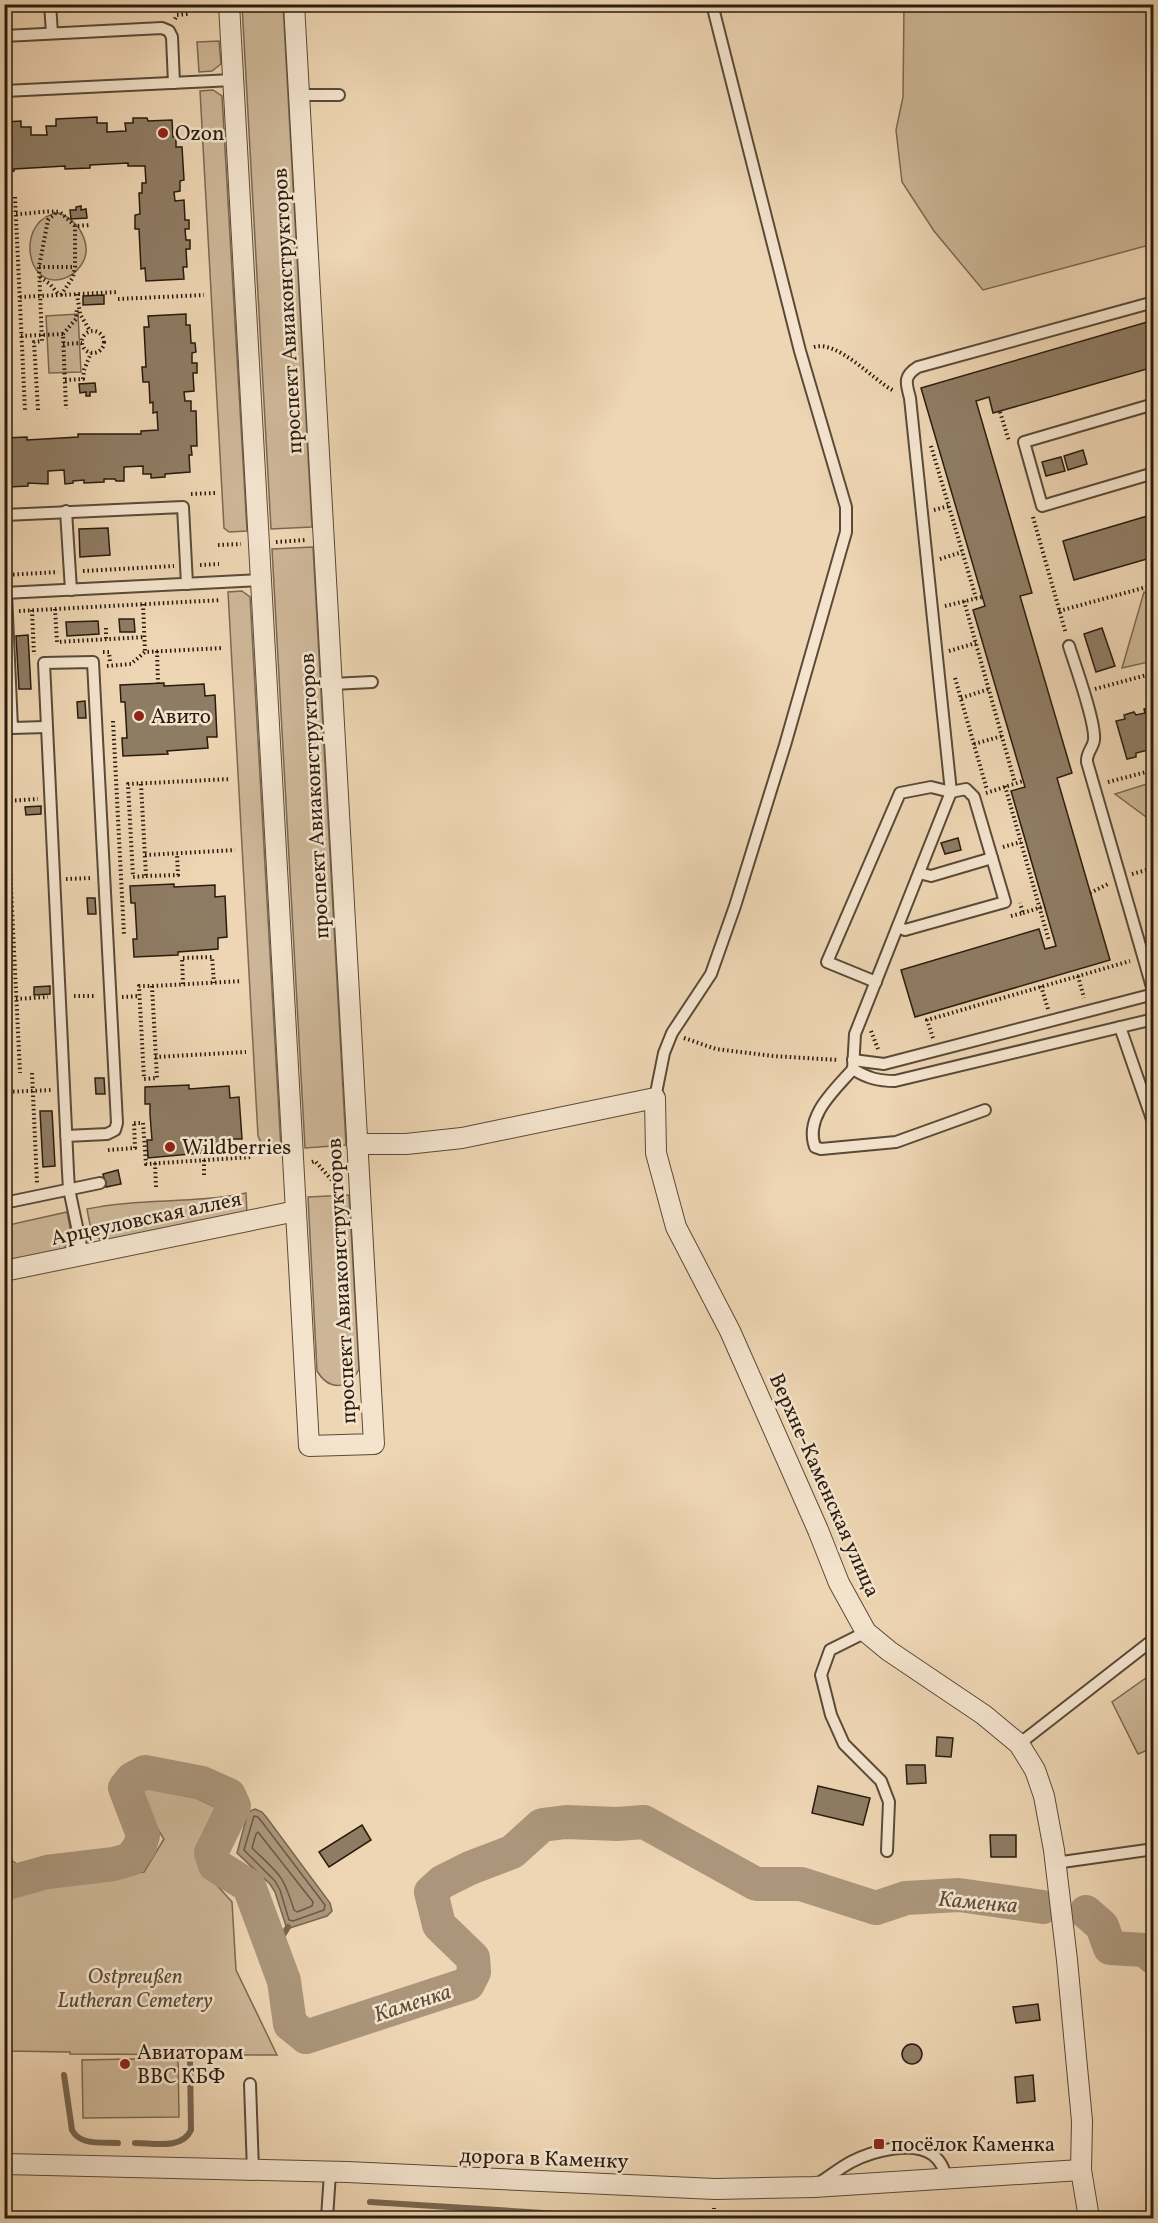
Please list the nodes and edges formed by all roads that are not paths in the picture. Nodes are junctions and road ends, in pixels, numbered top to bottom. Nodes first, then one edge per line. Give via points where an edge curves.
1 (50, 4) edge
2 (229, 4) edge
3 (294, 4) edge
4 (712, 4) edge
5 (52, 33) junction
6 (4, 36) edge
7 (234, 80) junction
8 (174, 83) junction
9 (4, 91) edge
10 (299, 95) junction
11 (339, 95) dead end
12 (1154, 302) edge
13 (1154, 404) edge
14 (1154, 473) edge
15 (66, 511) junction
16 (4, 515) edge
17 (261, 580) junction
18 (187, 584) junction
19 (71, 590) junction
20 (5, 593) edge
21 (1069, 646) road end
22 (372, 682) dead end
23 (332, 684) junction
24 (46, 727) junction
25 (951, 792) junction
26 (992, 858) junction
27 (919, 873) junction
28 (898, 927) junction
29 (876, 982) junction
30 (1154, 994) edge
31 (1154, 1019) edge
32 (1120, 1027) junction
33 (853, 1064) junction
34 (655, 1098) junction
35 (985, 1110) dead end
36 (1154, 1125) edge
37 (66, 1136) junction
38 (357, 1144) junction
39 (100, 1183) dead end
40 (69, 1189) junction
41 (4, 1203) edge
42 (296, 1211) junction
43 (83, 1255) junction
44 (4, 1271) edge
45 (866, 1632) junction
46 (1154, 1639) edge
47 (1019, 1744) junction
48 (1154, 1849) edge
49 (887, 1851) dead end
50 (1055, 1863) junction
51 (250, 2084) dead end
52 (4, 2164) edge
53 (1081, 2170) junction
54 (253, 2171) junction
55 (330, 2173) junction
56 (947, 2180) junction
57 (814, 2187) junction
58 (327, 2218) edge
59 (1089, 2218) edge

1 - 5 lane
2 - 7 street, проспект Авиаконструкторов
3 - 10 street, проспект Авиаконструкторов
4 - 34 lane via 800,351 846,507 846,532 735,906 711,974 664,1053
5 - 6 lane
5 - 8 lane via 162,28 172,38
7 - 8 lane
7 - 17 street, проспект Авиаконструкторов
8 - 9 lane
10 - 11 lane
10 - 23 street, проспект Авиаконструкторов
12 - 25 lane via 910,372 906,382
13 - 14 lane via 1024,442 1042,506
15 - 16 lane
15 - 18 lane via 183,507
15 - 19 lane
17 - 18 lane
17 - 42 street, проспект Авиаконструкторов
18 - 19 lane
19 - 20 lane
20 - 24 lane via 12,728
21 - 30 lane via 1093,726 1094,741 1087,758
22 - 23 lane
23 - 38 street, проспект Авиаконструкторов
24 - 37 lane
24 - 37 lane via 44,663 93,662 117,1123 115,1130 107,1134
25 - 26 lane via 966,789 974,797
25 - 27 lane
25 - 29 lane via 931,787 900,793 827,962
26 - 27 lane via 931,876
26 - 28 lane via 1005,902 905,930
27 - 28 lane
28 - 29 lane
29 - 33 lane via 855,1034
30 - 33 lane via 884,1064
31 - 32 lane
32 - 33 lane via 895,1081 865,1076
32 - 36 lane
33 - 35 lane via 820,1107 813,1124 815,1147 896,1142
34 - 38 street via 462,1138
34 - 45 street, Верхне-Каменская улица via 657,1153 676,1227 730,1331 838,1583
37 - 40 lane
38 - 42 street, проспект Авиаконструкторов via 374,1444 309,1446
39 - 40 lane
40 - 41 lane
40 - 43 lane
42 - 43 street, Арцеуловская аллея
43 - 44 street, Арцеуловская аллея
45 - 47 street, Верхне-Каменская улица
45 - 49 lane via 830,1650 821,1676 831,1715 844,1744 881,1781 889,1802
46 - 47 lane
47 - 50 street, Верхне-Каменская улица via 1035,1770 1044,1796
48 - 50 lane
50 - 53 street, Верхне-Каменская улица via 1082,2121
51 - 54 lane
52 - 54 street, дорога в Каменку
53 - 56 street, дорога в Каменку
53 - 59 street, Верхне-Каменская улица
54 - 55 street, дорога в Каменку
55 - 57 street, дорога в Каменку via 715,2189
55 - 58 lane
56 - 57 street, дорога в Каменку
56 - 57 lane via 942,2164 932,2154 908,2147 875,2152 850,2162

